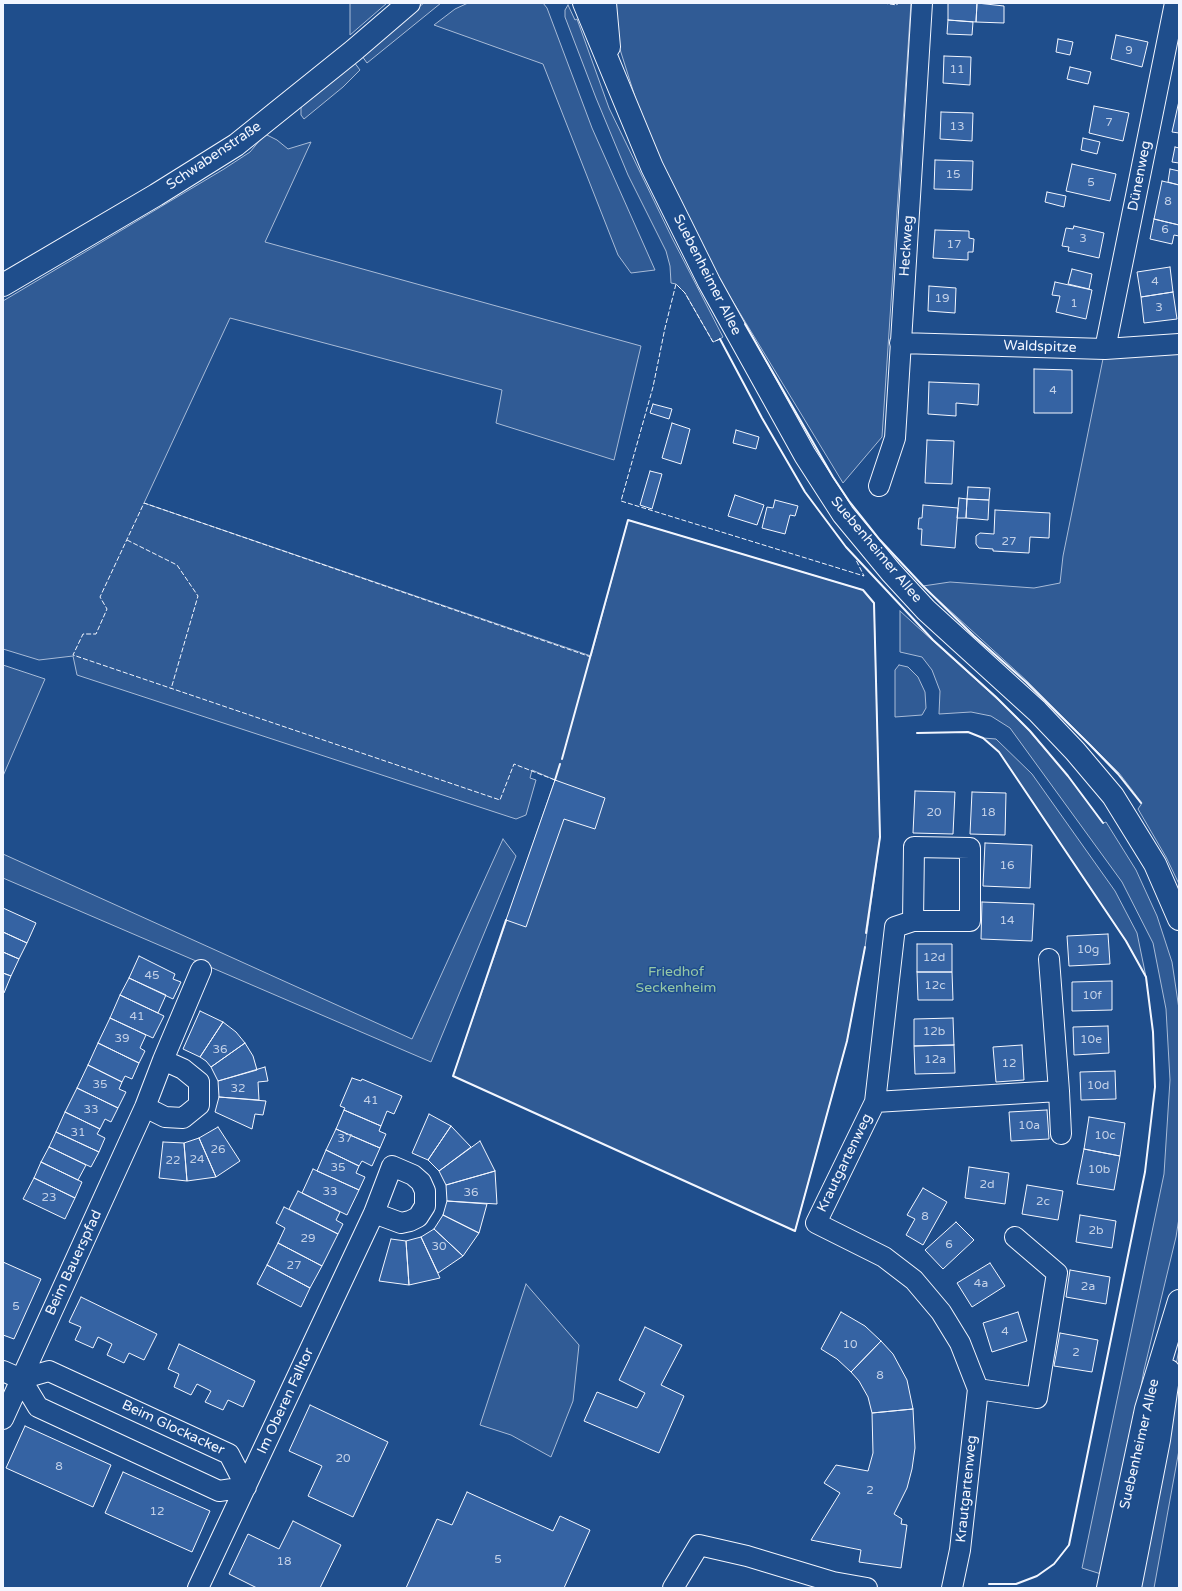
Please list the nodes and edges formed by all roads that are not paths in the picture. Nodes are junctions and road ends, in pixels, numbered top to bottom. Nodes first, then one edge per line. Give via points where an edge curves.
1 (409, 3) edge
2 (584, 3) edge
3 (605, 3) edge
4 (922, 3) edge
5 (1175, 3) edge
6 (610, 67) junction
7 (3, 285) edge
8 (900, 343) junction
9 (1179, 344) edge
10 (1105, 349) junction
11 (879, 486) dead end
12 (1179, 919) edge
13 (913, 921) junction
14 (1049, 959) dead end
15 (200, 970) dead end
16 (163, 1060) junction
17 (1059, 1091) junction
18 (875, 1102) junction
19 (145, 1107) junction
20 (1061, 1134) dead end
21 (374, 1213) dead end
22 (1015, 1237) dead end
23 (1179, 1301) edge
24 (1179, 1305) edge
25 (3, 1371) edge
26 (21, 1379) junction
27 (978, 1389) junction
28 (3, 1419) edge
29 (246, 1487) junction
30 (679, 1587) edge
31 (198, 1588) edge
32 (867, 1588) edge
33 (952, 1588) edge
34 (1108, 1588) edge
35 (1130, 1588) edge

1 - 7 main road, Schwabenstraße via 236,145
2 - 6 main road, Suebenheimer Allee
3 - 6 main road, Suebenheimer Allee
4 - 8 street, Heckweg
5 - 10 street, Dünenweg
6 - 12 main road, Suebenheimer Allee via 652,167 709,282 805,455 839,507 891,572 921,604 1037,711 1113,796 1155,864
8 - 10 street, Waldspitze
8 - 11 street, Heckweg via 895,438
9 - 10 street, Waldspitze
13 - 13 street, Krautgartenweg via 970,922 970,848 914,847
13 - 18 street, Krautgartenweg via 895,926
14 - 17 street
15 - 16 street, Beim Bauerspfad
16 - 19 street, Beim Bauerspfad
16 - 19 street via 183,1069 199,1082 199,1105 183,1118 165,1117
17 - 18 street, Krautgartenweg
17 - 20 street
18 - 27 street, Krautgartenweg via 816,1223 884,1257 914,1280 941,1312 960,1343
19 - 26 street, Beim Bauerspfad
21 - 29 street, Im Oberen Falltor
22 - 27 street via 1057,1273 1037,1398
23 - 34 main road, Suebenheimer Allee via 1146,1409
24 - 35 main road, Suebenheimer Allee via 1159,1440
25 - 26 street
26 - 28 street, Beim Bauerspfad
26 - 29 street via 38,1407 219,1491
26 - 29 street, Beim Glockacker via 49,1371 229,1454
27 - 33 street, Krautgartenweg via 961,1543
29 - 31 street, Im Oberen Falltor
30 - 32 street via 699,1545 747,1556 833,1582

